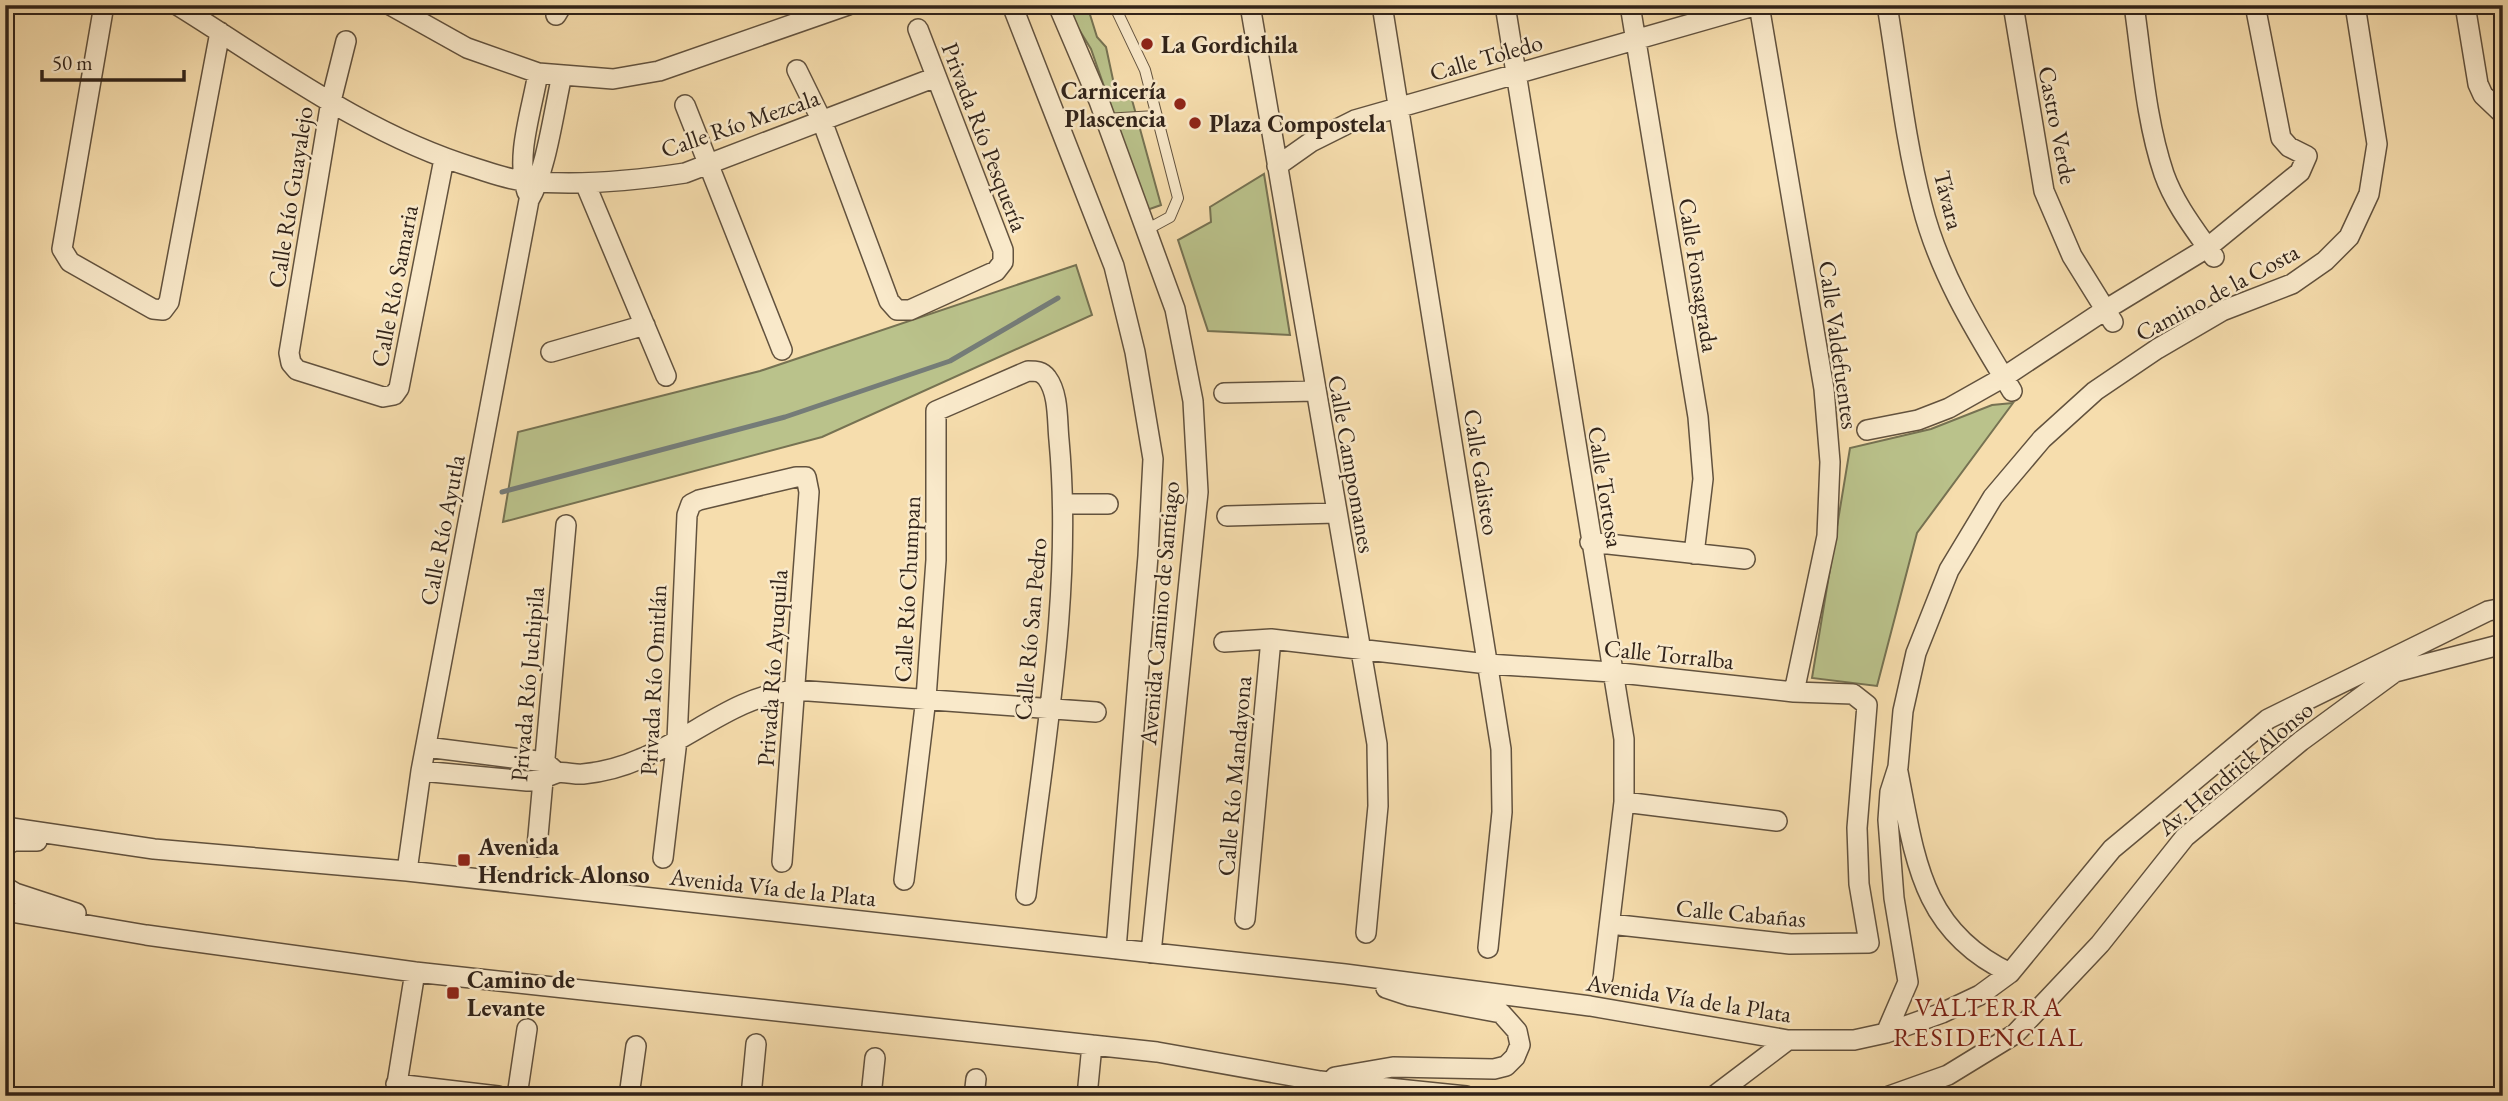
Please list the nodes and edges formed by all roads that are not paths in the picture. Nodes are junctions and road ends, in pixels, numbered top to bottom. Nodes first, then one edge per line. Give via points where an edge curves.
1 (104, 5) edge
2 (177, 5) edge
3 (390, 5) edge
4 (848, 5) edge
5 (1012, 5) edge
6 (1058, 5) edge
7 (1114, 5) edge
8 (1250, 5) edge
9 (1382, 5) edge
10 (1505, 5) edge
11 (1630, 5) edge
12 (1758, 5) edge
13 (1887, 5) edge
14 (2013, 5) edge
15 (2134, 5) edge
16 (2255, 5) edge
17 (2355, 5) edge
18 (2465, 5) edge
19 (918, 29) dead end
20 (220, 32) junction
21 (1636, 40) junction
22 (346, 41) dead end
23 (797, 70) dead end
24 (538, 73) junction
25 (1516, 74) junction
26 (562, 75) junction
27 (936, 77) junction
28 (331, 101) junction
29 (685, 104) dead end
30 (1398, 108) junction
31 (2503, 114) edge
32 (1156, 116) junction
33 (1104, 118) junction
34 (822, 121) junction
35 (444, 159) junction
36 (709, 165) junction
37 (1278, 166) junction
38 (532, 181) junction
39 (586, 183) junction
40 (1146, 230) junction
41 (2211, 252) junction
42 (2109, 316) junction
43 (645, 325) junction
44 (782, 351) dead end
45 (551, 352) dead end
46 (290, 363) joint
47 (1040, 372) joint
48 (666, 376) dead end
49 (2008, 384) junction
50 (1315, 391) junction
51 (1224, 393) dead end
52 (1867, 430) dead end
53 (1065, 503) junction
54 (691, 504) joint
55 (1108, 504) dead end
56 (1336, 513) junction
57 (1227, 516) dead end
58 (566, 525) dead end
59 (1590, 542) junction
60 (1694, 554) junction
61 (1745, 559) dead end
62 (2503, 608) edge
63 (1271, 639) junction
64 (1224, 642) dead end
65 (2503, 643) edge
66 (1359, 651) junction
67 (1488, 664) junction
68 (1611, 672) junction
69 (795, 690) junction
70 (1794, 692) junction
71 (926, 698) junction
72 (1049, 709) junction
73 (1096, 712) dead end
74 (677, 740) junction
75 (426, 747) junction
76 (1898, 767) junction
77 (421, 771) junction
78 (549, 772) junction
79 (1625, 802) junction
80 (1777, 821) dead end
81 (5, 827) edge
82 (5, 846) edge
83 (537, 847) dead end
84 (153, 849) junction
85 (663, 858) dead end
86 (782, 862) dead end
87 (407, 871) junction
88 (904, 880) dead end
89 (5, 887) edge
90 (1026, 895) dead end
91 (5, 911) edge
92 (1245, 919) dead end
93 (1610, 924) junction
94 (1366, 933) dead end
95 (146, 935) junction
96 (1869, 943) joint
97 (1488, 948) dead end
98 (1116, 949) junction
99 (1151, 953) junction
100 (415, 972) junction
101 (2010, 973) junction
102 (1345, 974) junction
103 (1603, 977) dead end
104 (527, 1029) dead end
105 (1886, 1033) junction
106 (1788, 1040) junction
107 (756, 1044) dead end
108 (1091, 1045) junction
109 (636, 1046) dead end
110 (875, 1058) dead end
111 (1320, 1081) junction
112 (396, 1090) edge
113 (498, 1096) edge
114 (517, 1096) edge
115 (629, 1096) edge
116 (751, 1096) edge
117 (871, 1096) edge
118 (1087, 1096) edge
119 (1466, 1096) edge
120 (1714, 1096) edge
121 (1889, 1096) edge

1 - 20 street via 62,249 70,262 153,309 163,310 169,302
2 - 20 street, Calle Río Mezcala
3 - 24 street via 467,48
4 - 26 street via 659,71 613,79
5 - 98 street, Avenida Camino de Santiago via 1114,266 1153,458
6 - 33 street, Avenida Camino de Santiago
7 - 32 lane via 1145,70
8 - 37 street, Calle Campomanes
9 - 30 street, Calle Galisteo
10 - 25 street, Calle Tortosa
11 - 21 street, Calle Fonsagrada
12 - 21 street, Calle Toledo
12 - 70 street, Calle Valdefuentes via 1824,389 1830,462 1827,536
13 - 49 street, Távara via 1925,214 1957,297
14 - 42 street, Castro Verde via 2044,191 2072,257
15 - 41 street via 2152,128 2164,175
16 - 41 street via 2281,138 2307,156 2306,164
17 - 76 street, Camino de la Costa via 2377,144 2368,194 2349,237 2292,285 2222,311 2126,370 2095,391 2034,448 1993,497 1949,570 1916,653 1903,712
18 - 31 street via 2478,84
19 - 27 street, Privada Río Pesquería
20 - 28 street, Calle Río Mezcala
21 - 25 street, Calle Toledo
21 - 60 street, Calle Fonsagrada via 1702,449
22 - 28 street, Calle Río Guayalejo
23 - 34 street
24 - 26 street
24 - 38 street, Calle Río Ayutla via 524,153
25 - 30 street, Calle Toledo
25 - 59 street, Calle Tortosa
26 - 38 street, Calle Río Ayutla
27 - 34 street, Calle Río Mezcala
27 - 34 street, Privada Río Pesquería via 1003,250 1003,262 996,271 910,310 897,310 889,301
28 - 35 street, Calle Río Mezcala via 379,130
28 - 46 street, Calle Río Guayalejo
29 - 36 street
30 - 37 street, Calle Toledo via 1335,129
30 - 67 street, Calle Galisteo
32 - 33 lane
32 - 40 lane via 1178,198 1170,217
33 - 40 street, Avenida Camino de Santiago
34 - 36 street, Calle Río Mezcala
35 - 38 street, Calle Río Mezcala
35 - 46 street, Calle Río Samaria via 394,395 383,397
36 - 39 street, Calle Río Mezcala via 642,180
36 - 44 street
37 - 50 street, Calle Campomanes
38 - 39 street, Calle Río Mezcala
38 - 75 street, Calle Río Ayutla
39 - 43 street
40 - 99 street, Avenida Camino de Santiago via 1175,309 1193,401 1198,492
41 - 42 street
42 - 49 street
43 - 45 street
43 - 48 street
47 - 53 street, Calle Río San Pedro via 1055,396
47 - 71 street, Calle Río Chumpan via 1028,370 936,411 936,560
49 - 52 street via 1918,420
50 - 51 street
50 - 56 street, Calle Campomanes
53 - 55 street
53 - 72 street, Calle Río San Pedro via 1061,608
54 - 69 street, Privada Río Ayuquila via 806,477 810,492
54 - 74 street, Privada Río Omitlán
56 - 57 street
56 - 66 street, Calle Campomanes
58 - 78 street, Privada Río Juchipila
59 - 60 street
59 - 68 street, Calle Tortosa
60 - 61 street
62 - 101 street, Av. Hendrick Alonso via 2488,611 2268,719 2112,849
63 - 64 street, Calle Torralba
63 - 66 street, Calle Torralba
63 - 92 street, Calle Río Mandayona
65 - 121 street, Av. Hendrick Alonso via 2395,673 2301,741 2185,837 2100,944 2015,1034 1948,1075
66 - 67 street, Calle Torralba
66 - 94 street, Calle Campomanes via 1379,779
67 - 68 street, Calle Torralba
67 - 97 street, Calle Galisteo via 1503,776
68 - 70 street, Calle Torralba
68 - 79 street, Calle Tortosa via 1624,739
69 - 71 street
69 - 74 street via 741,703
69 - 86 street, Privada Río Ayuquila
70 - 96 street, Calle Torralba via 1853,694 1867,705 1857,828 1859,884
71 - 72 street
71 - 88 street, Calle Río Chumpan
72 - 73 street
72 - 90 street, Calle Río San Pedro
74 - 78 street via 609,770
74 - 85 street, Privada Río Omitlán
75 - 77 street, Calle Río Ayutla
75 - 78 street
76 - 101 street, Camino de la Costa via 1907,830 1930,896 1965,945
76 - 105 street, Camino de la Costa via 1888,820 1894,898 1908,982
77 - 78 street
77 - 87 street, Calle Río Ayutla
78 - 83 street, Privada Río Juchipila
79 - 80 street
79 - 93 street, Calle Tortosa
81 - 84 street, Avenida Vía de la Plata
82 - 84 street, Avenida Vía de la Plata via 29,841
84 - 87 street, Avenida Vía de la Plata
87 - 98 street, Avenida Vía de la Plata
89 - 95 street, Avenida Vía de la Plata
91 - 95 street, Avenida Vía de la Plata
93 - 96 street, Calle Cabañas via 1790,944
93 - 103 street, Calle Tortosa
95 - 100 street, Avenida Vía de la Plata
98 - 99 street, Avenida Vía de la Plata
99 - 102 street, Avenida Vía de la Plata
100 - 108 street, Avenida Vía de la Plata
100 - 112 street
101 - 105 street, Avenida Vía de la Plata via 1980,995
102 - 106 street, Avenida Vía de la Plata via 1590,1006
102 - 111 street, Avenida Vía de la Plata via 1410,996 1502,1013 1517,1031 1520,1045 1506,1066 1494,1069 1393,1067
104 - 114 street
105 - 106 street, Avenida Vía de la Plata via 1853,1040
106 - 120 street
107 - 116 street
108 - 111 street, Avenida Vía de la Plata
108 - 118 street
109 - 115 street
110 - 117 street
111 - 119 street, Avenida Vía de la Plata
112 - 113 street

